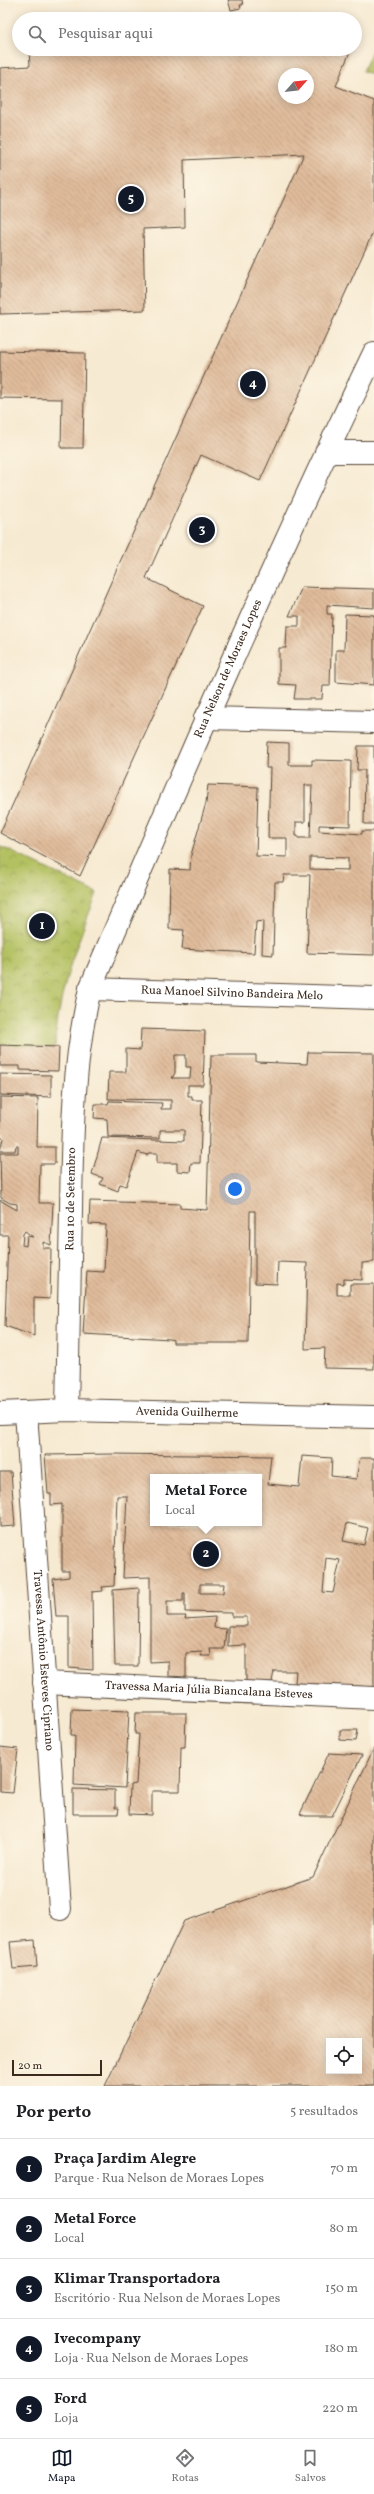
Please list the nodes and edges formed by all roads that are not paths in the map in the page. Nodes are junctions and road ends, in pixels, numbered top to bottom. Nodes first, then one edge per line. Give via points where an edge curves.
1 (374, 353) edge
2 (326, 452) junction
3 (374, 452) edge
4 (206, 718) junction
5 (374, 722) edge
6 (90, 989) junction
7 (374, 998) edge
8 (67, 1410) junction
9 (26, 1412) junction
10 (0, 1413) edge
11 (374, 1417) edge
12 (44, 1683) junction
13 (374, 1698) edge
14 (60, 1909) dead end

1 - 2 street, Rua Nelson de Moraes Lopes
2 - 3 street
2 - 4 street, Rua Nelson de Moraes Lopes
4 - 5 street
4 - 6 street, Rua Nelson de Moraes Lopes
6 - 7 street, Rua Manoel Silvino Bandeira Melo
6 - 8 street, Rua 10 de Setembro via 81,1027 76,1077
8 - 9 street, Avenida Guilherme
8 - 11 street, Avenida Guilherme
9 - 10 street, Avenida Guilherme
9 - 12 street, Travessa Antônio Esteves Cipriano
12 - 13 street, Travessa Maria Júlia Biancalana Esteves
12 - 14 street, Travessa Antônio Esteves Cipriano

